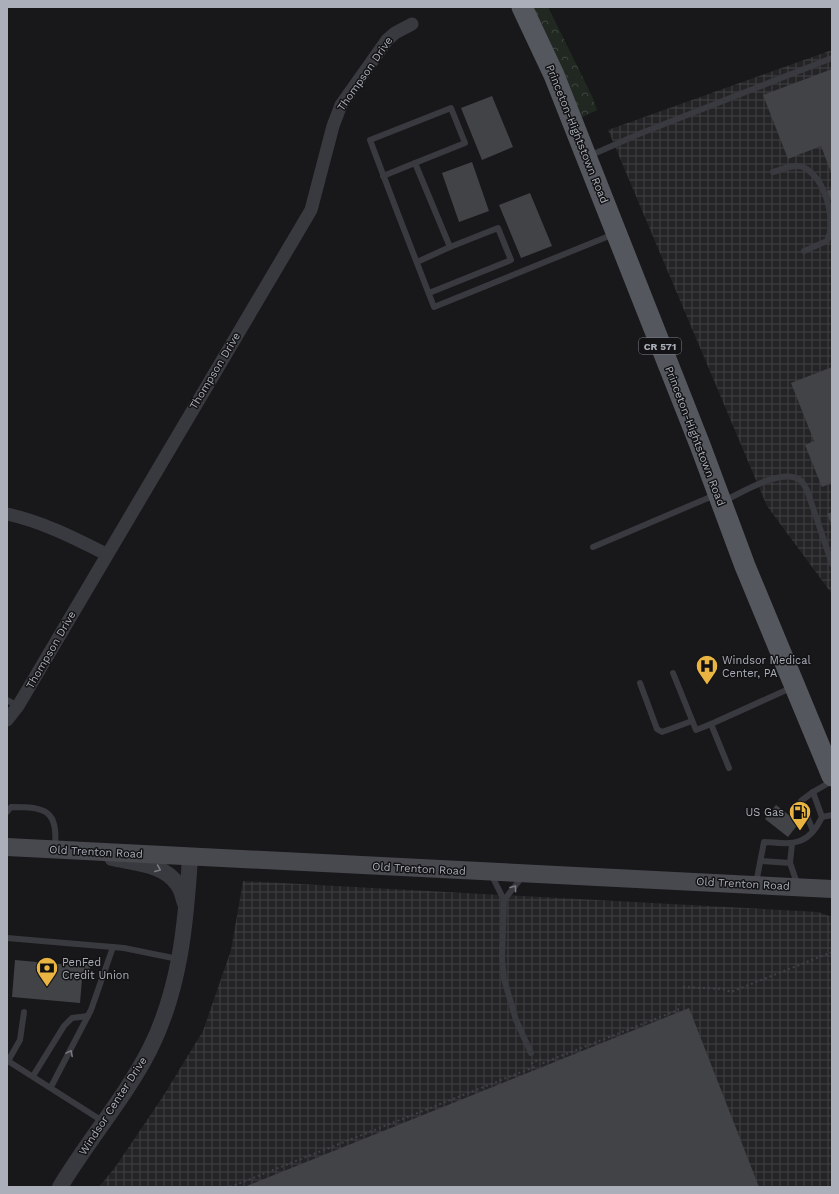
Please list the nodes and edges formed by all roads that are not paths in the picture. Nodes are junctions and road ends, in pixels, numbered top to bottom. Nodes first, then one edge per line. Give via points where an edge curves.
1 (522, 7) edge
2 (412, 24) dead end
3 (832, 58) edge
4 (586, 157) junction
5 (415, 163) junction
6 (773, 172) dead end
7 (383, 176) junction
8 (616, 234) junction
9 (450, 247) junction
10 (804, 250) dead end
11 (417, 262) junction
12 (429, 294) junction
13 (719, 498) junction
14 (7, 514) edge
15 (593, 547) dead end
16 (106, 554) junction
17 (832, 564) edge
18 (673, 673) dead end
19 (640, 683) dead end
20 (796, 686) junction
21 (13, 703) edge
22 (7, 720) edge
23 (692, 721) junction
24 (711, 724) junction
25 (729, 768) dead end
26 (832, 776) edge
27 (832, 781) edge
28 (813, 792) junction
29 (7, 812) edge
30 (832, 815) edge
31 (822, 818) junction
32 (813, 831) junction
33 (792, 844) junction
34 (7, 847) edge
35 (55, 849) junction
36 (80, 851) junction
37 (190, 857) junction
38 (761, 861) junction
39 (790, 862) junction
40 (490, 873) junction
41 (524, 875) junction
42 (832, 878) edge
43 (756, 885) junction
44 (805, 887) junction
45 (832, 889) edge
46 (504, 900) junction
47 (187, 909) junction
48 (7, 938) edge
49 (113, 947) junction
50 (179, 959) junction
51 (24, 1012) dead end
52 (88, 1016) junction
53 (531, 1052) dead end
54 (33, 1076) junction
55 (51, 1087) junction
56 (104, 1122) junction
57 (60, 1187) edge

1 - 4 main road, Princeton-Hightstown Road / CR 571 via 554,75
2 - 16 street, Thompson Drive via 387,40 341,105 311,210
3 - 4 lane
4 - 8 main road, Princeton-Hightstown Road / CR 571
5 - 7 lane
5 - 7 lane via 465,143 451,108 370,140
5 - 9 lane
6 - 10 lane via 803,167 810,172 824,192 831,214 829,237 827,241
7 - 11 lane
8 - 12 lane via 434,307
8 - 13 main road, Princeton-Hightstown Road / CR 571
9 - 11 lane
9 - 12 lane via 498,228 511,260
11 - 12 lane
13 - 15 lane
13 - 17 lane via 774,478 786,476 800,480 808,490
13 - 20 main road, Princeton-Hightstown Road / CR 571
14 - 16 street via 61,531
16 - 21 street, Thompson Drive
18 - 23 lane
19 - 23 lane via 657,729 662,732
20 - 24 lane
20 - 26 main road, Princeton-Hightstown Road / CR 571
21 - 22 street, Thompson Drive
23 - 24 lane via 696,730
24 - 25 lane
27 - 28 lane
28 - 31 lane
28 - 32 lane via 801,801
29 - 35 lane via 16,807 49,814 56,824
30 - 31 lane
31 - 32 lane
32 - 33 lane via 802,841
33 - 38 lane via 764,842
33 - 39 lane
34 - 35 main road, Old Trenton Road
35 - 36 main road, Old Trenton Road
36 - 37 main road, Old Trenton Road
36 -> 47 street via 154,867 168,873 179,886
37 - 40 main road, Old Trenton Road
37 - 47 street, Windsor Center Drive
38 - 39 lane
38 - 43 lane
39 - 44 lane
40 - 41 main road, Old Trenton Road
40 - 46 lane
41 - 43 main road, Old Trenton Road
46 -> 41 lane
42 - 44 main road
43 - 44 main road, Old Trenton Road
44 - 45 main road, Old Trenton Road
46 - 53 lane via 504,979 516,1020
47 - 50 street, Windsor Center Drive
48 - 49 lane
49 - 50 lane
49 - 52 lane
50 - 56 street, Windsor Center Drive via 172,993 150,1050
51 - 54 lane via 20,1040 8,1061
52 - 54 lane via 72,1018 64,1026
55 -> 52 lane
54 - 55 lane
55 - 56 lane
56 - 57 street, Windsor Center Drive

